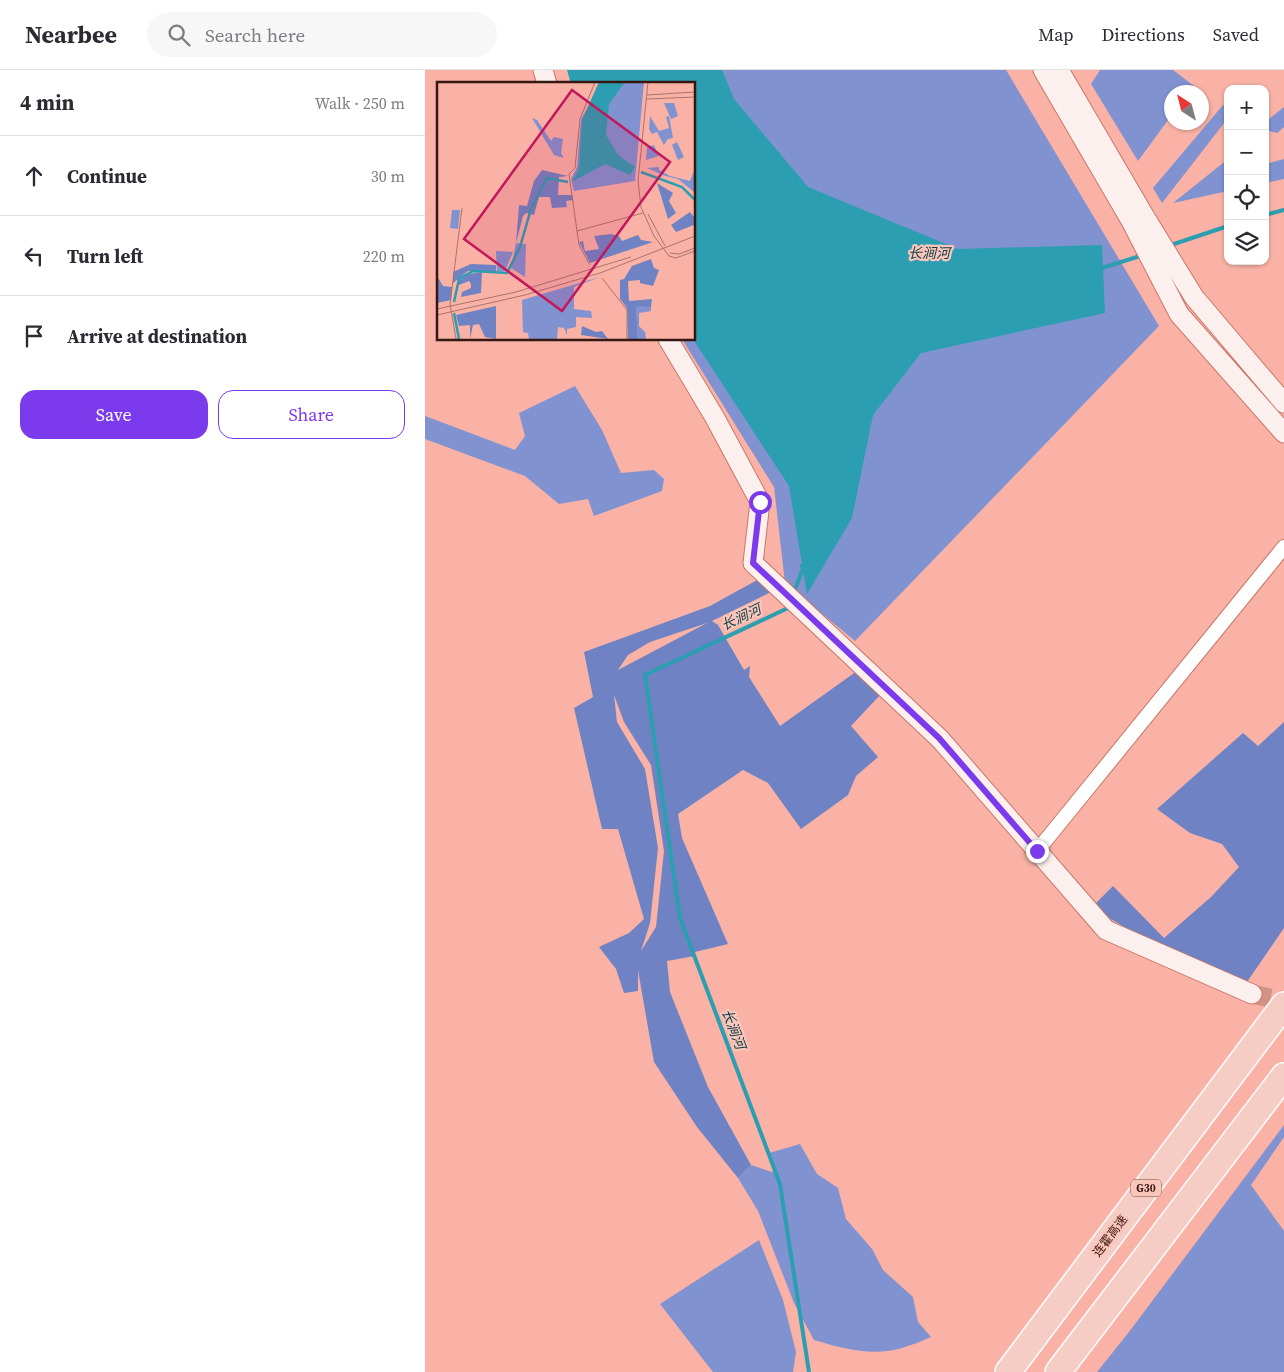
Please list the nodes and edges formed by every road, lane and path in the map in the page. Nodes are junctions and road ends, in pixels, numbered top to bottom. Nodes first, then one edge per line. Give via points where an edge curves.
1 (1043, 70) edge
2 (1059, 70) edge
3 (1138, 219) junction
4 (669, 340) edge
5 (1284, 403) edge
6 (1284, 433) edge
7 (1284, 547) edge
8 (1037, 851) junction
9 (1252, 994) tunnel mouth
10 (1284, 1005) edge
11 (1284, 1076) edge
12 (1008, 1372) edge
13 (1058, 1372) edge

1 - 3 street
2 - 3 street
3 - 5 street via 1194,297
3 - 6 street via 1179,314
4 - 8 street via 760,502 753,563 939,738
7 - 8 street
8 - 9 street via 1106,930
10 - 12 highway, 连霍高速 / G30
11 - 13 highway

